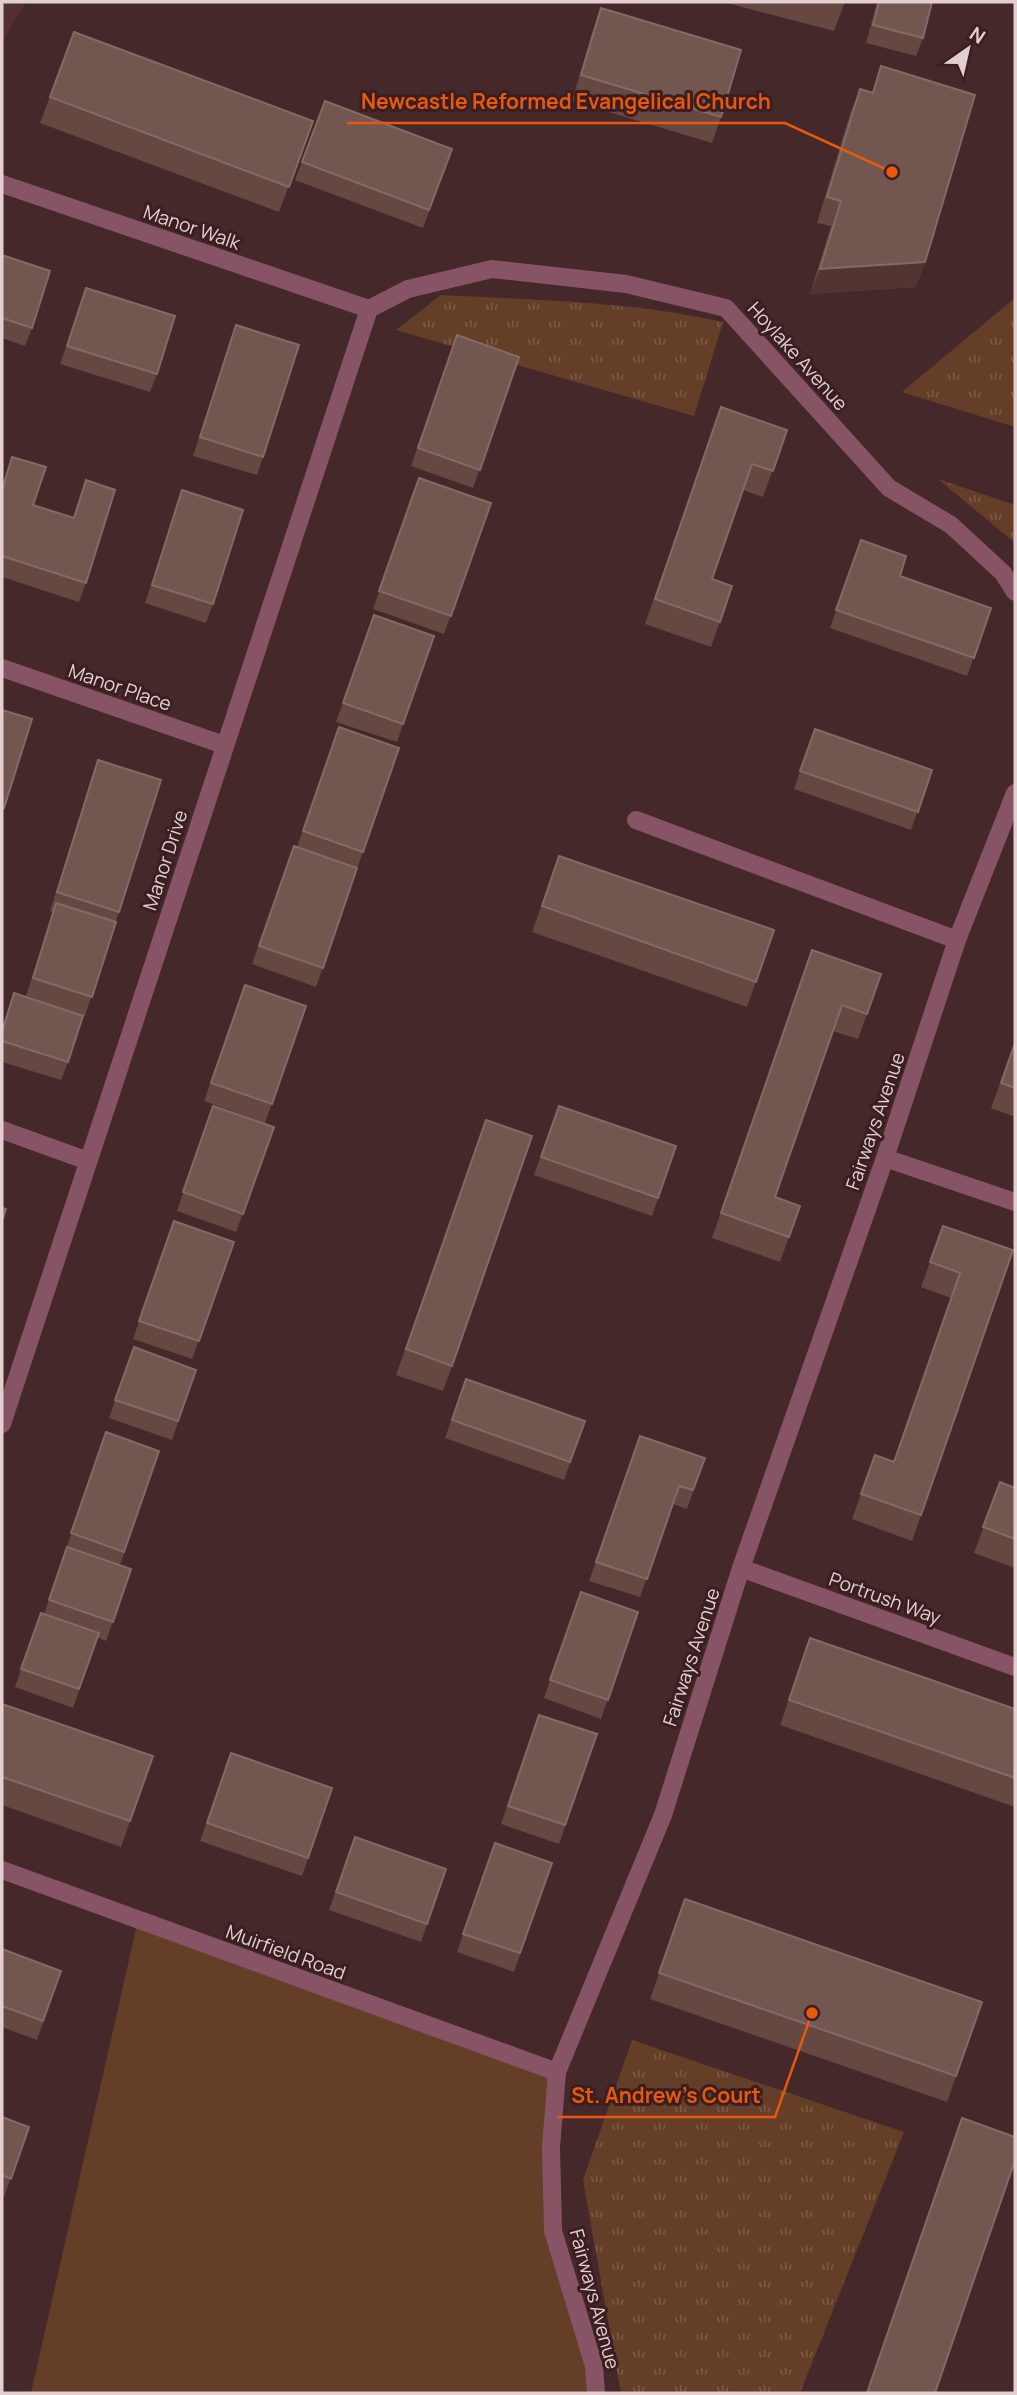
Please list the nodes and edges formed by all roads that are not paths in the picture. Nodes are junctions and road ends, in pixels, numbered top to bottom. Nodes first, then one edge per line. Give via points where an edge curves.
1 (2, 184) edge
2 (369, 309) junction
3 (1015, 592) edge
4 (2, 668) edge
5 (224, 745) junction
6 (1015, 793) edge
7 (635, 820) dead end
8 (957, 940) junction
9 (2, 1130) edge
10 (885, 1158) junction
11 (88, 1161) junction
12 (1015, 1202) edge
13 (2, 1424) edge
14 (741, 1569) junction
15 (1015, 1667) edge
16 (2, 1870) edge
17 (557, 2072) junction
18 (596, 2393) edge

1 - 2 street, Manor Walk
2 - 3 street, Hoylake Avenue via 408,289 492,269 626,284 726,308 889,488 951,524 1003,573
2 - 5 street, Manor Drive
4 - 5 street, Manor Place
5 - 11 street, Manor Drive
6 - 8 street, Fairways Avenue
7 - 8 street
8 - 10 street, Fairways Avenue
9 - 11 street
10 - 12 street
10 - 14 street, Fairways Avenue
11 - 13 street, Manor Drive
14 - 15 street, Portrush Way
14 - 17 street, Fairways Avenue via 663,1815
16 - 17 street, Muirfield Road
17 - 18 street, Fairways Avenue via 551,2147 553,2231 594,2366

